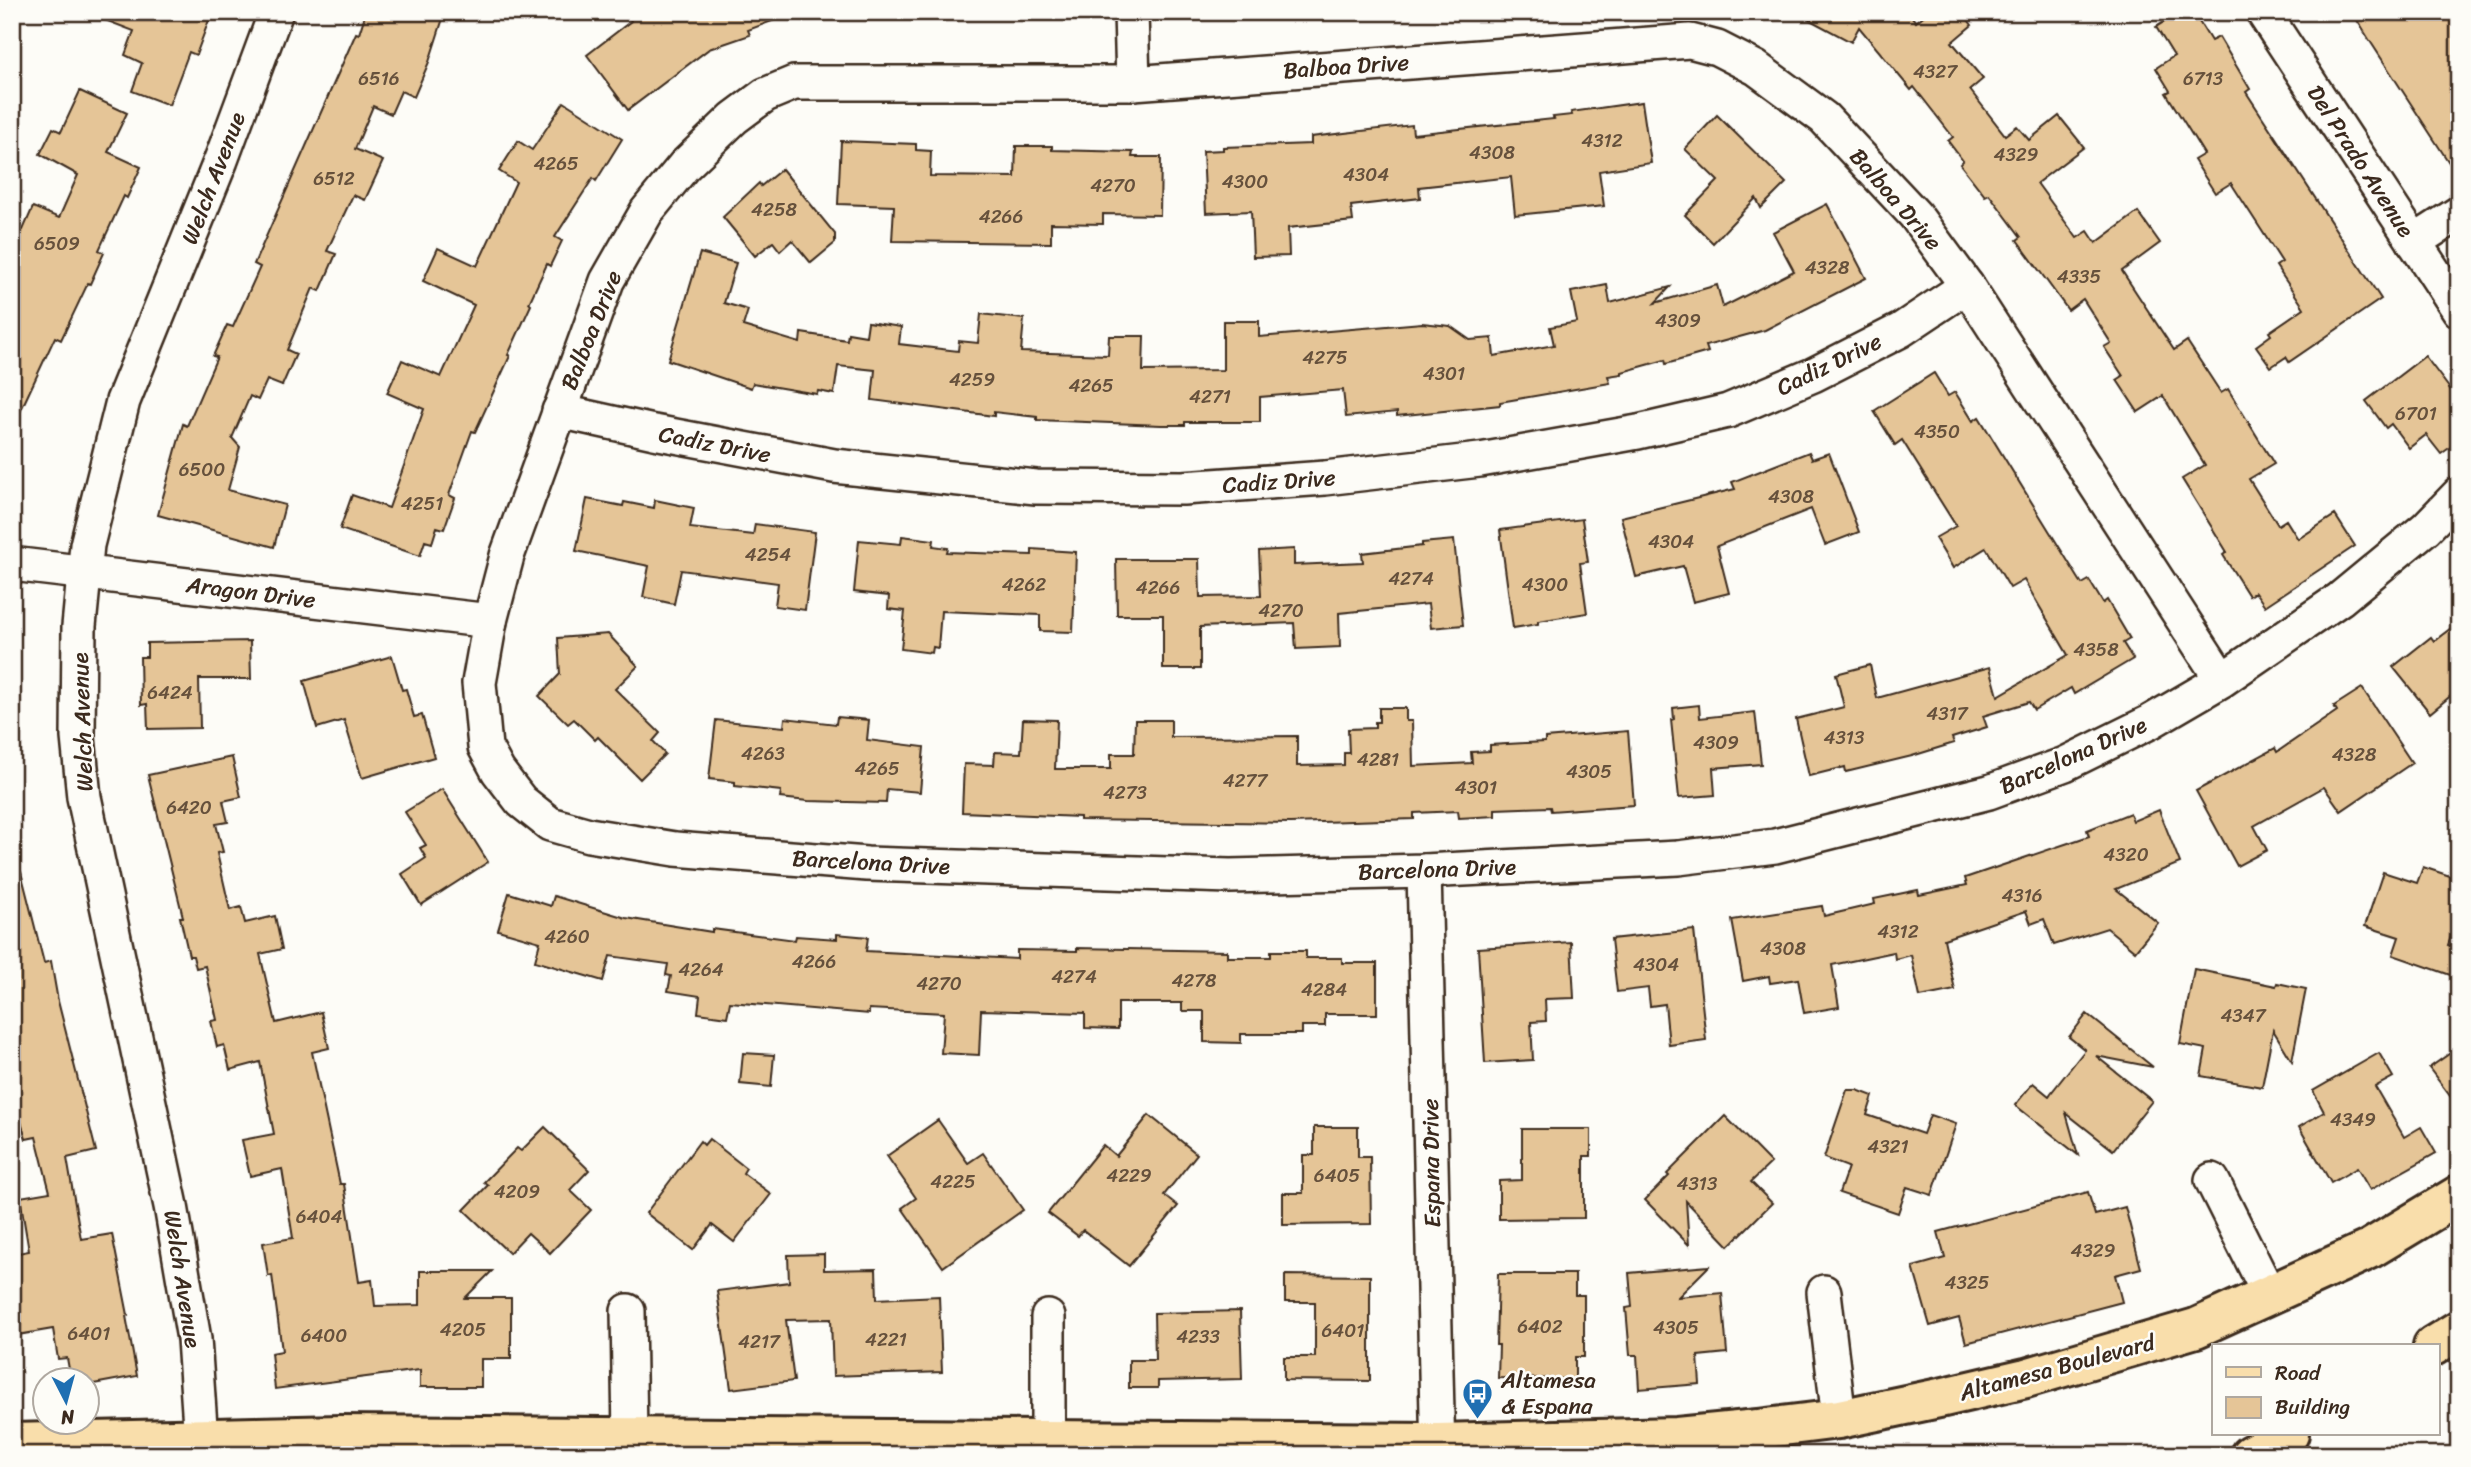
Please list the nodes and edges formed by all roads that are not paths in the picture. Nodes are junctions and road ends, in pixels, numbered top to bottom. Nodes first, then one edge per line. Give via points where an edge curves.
1 (275, 12) edge
2 (1131, 12) edge
3 (2263, 12) edge
4 (1133, 83) junction
5 (2459, 214) edge
6 (2414, 242) junction
7 (1967, 286) junction
8 (2459, 310) edge
9 (559, 411) junction
10 (2459, 494) edge
11 (12, 564) edge
12 (85, 572) junction
13 (490, 621) junction
14 (2222, 680) junction
15 (1424, 871) junction
16 (2212, 1180) dead end
17 (2459, 1195) edge
18 (1824, 1292) dead end
19 (2270, 1296) junction
20 (628, 1311) dead end
21 (1048, 1317) dead end
22 (2459, 1330) edge
23 (2437, 1344) edge
24 (1839, 1419) junction
25 (2285, 1436) edge
26 (502, 1437) junction
27 (630, 1438) junction
28 (1048, 1440) junction
29 (12, 1443) edge
30 (1438, 1449) edge
31 (201, 1450) edge
32 (409, 1455) edge
33 (2250, 1455) edge

1 - 12 street, Welch Avenue via 221,160 123,401 87,545
2 - 4 street
3 - 6 street, Del Prado Avenue
4 - 7 street, Balboa Drive via 1690,41 1717,48 1756,68 1824,118 1915,215
4 - 9 street, Balboa Drive via 794,83 765,95 684,166 647,211 607,281
5 - 6 street
6 - 8 street, Del Prado Avenue
7 - 9 street, Cadiz Drive via 1901,330 1728,411 1479,460 1325,478 1183,488 1036,487 834,466
7 - 14 street, Balboa Drive
9 - 13 street, Balboa Drive via 506,556
10 - 14 street, Barcelona Drive via 2426,528 2340,599
11 - 12 street, Aragon Drive
12 - 13 street, Aragon Drive
12 - 31 street, Welch Avenue via 79,626 78,737 84,797 171,1206 194,1339
13 - 15 street, Barcelona Drive via 479,683 485,747 521,801 550,824 589,835 675,849 867,864 1230,876
14 - 15 street, Barcelona Drive via 2066,764 1989,792 1776,846 1678,858
15 - 30 street, Espana Drive
16 - 19 street
17 - 19 main road, Altamesa Boulevard via 2368,1250
18 - 24 street
19 - 24 main road, Altamesa Boulevard via 2196,1328 2114,1353 2026,1378
20 - 27 street
21 - 28 street
22 - 23 main road
24 - 30 main road, Altamesa Boulevard via 1677,1437
25 - 33 main road
26 - 27 main road, Altamesa Boulevard
26 - 31 main road, Altamesa Boulevard via 340,1435
26 - 32 main road
27 - 28 main road, Altamesa Boulevard
28 - 30 main road, Altamesa Boulevard
29 - 31 main road, Altamesa Boulevard

